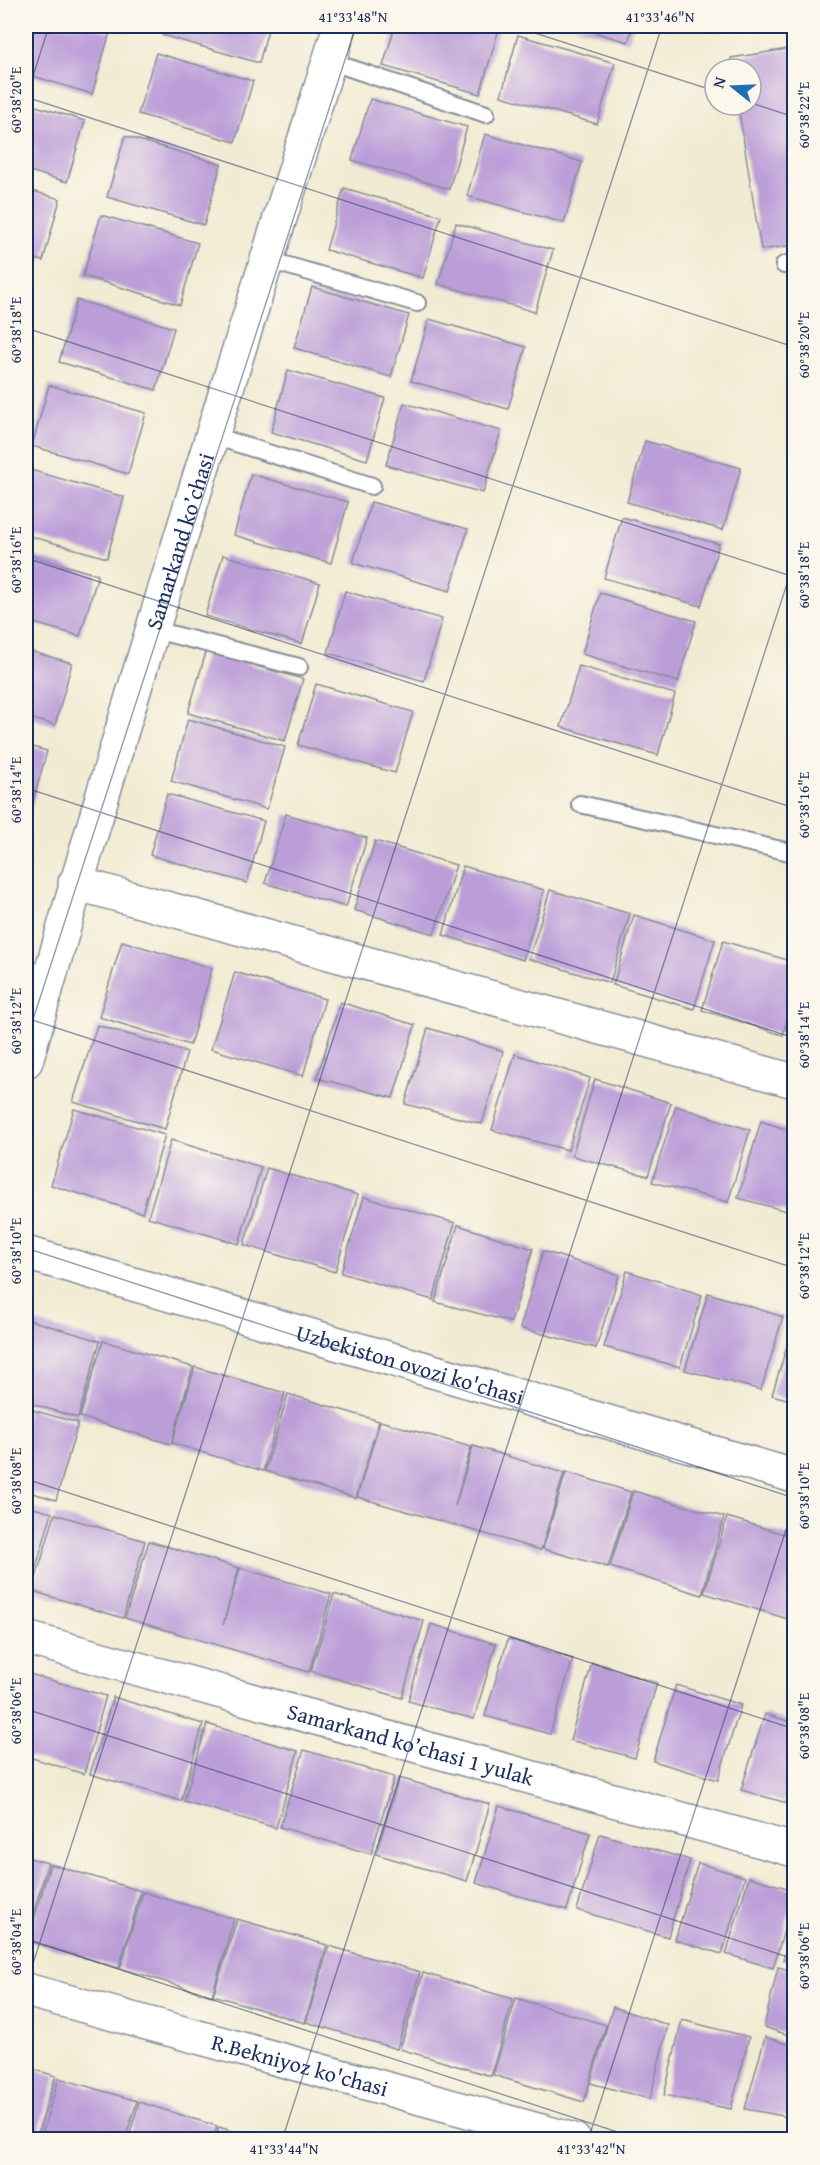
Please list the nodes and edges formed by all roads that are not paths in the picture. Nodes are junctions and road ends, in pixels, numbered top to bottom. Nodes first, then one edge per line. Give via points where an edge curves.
1 (340, 26) edge
2 (329, 61) junction
3 (486, 114) dead end
4 (268, 260) junction
5 (417, 303) dead end
6 (214, 436) junction
7 (372, 486) dead end
8 (151, 629) junction
9 (299, 667) dead end
10 (580, 804) dead end
11 (795, 852) edge
12 (75, 884) junction
13 (26, 1061) edge
14 (795, 1081) edge
15 (26, 1253) edge
16 (795, 1476) edge
17 (26, 1638) edge
18 (795, 1850) edge
19 (26, 1990) edge
20 (574, 2139) edge

1 - 2 street, Samarkand ko’chasi
2 - 3 lane
2 - 4 street, Samarkand ko’chasi
4 - 5 lane
4 - 6 street, Samarkand ko’chasi
6 - 7 lane
6 - 8 street, Samarkand ko’chasi
8 - 9 lane
8 - 12 street, Samarkand ko’chasi
10 - 11 lane
12 - 13 street, Samarkand ko’chasi
12 - 14 street
15 - 16 street, Uzbekiston ovozi ko'chasi
17 - 18 street, Samarkand ko’chasi 1 yulak
19 - 20 street, R.Bekniyoz ko'chasi

